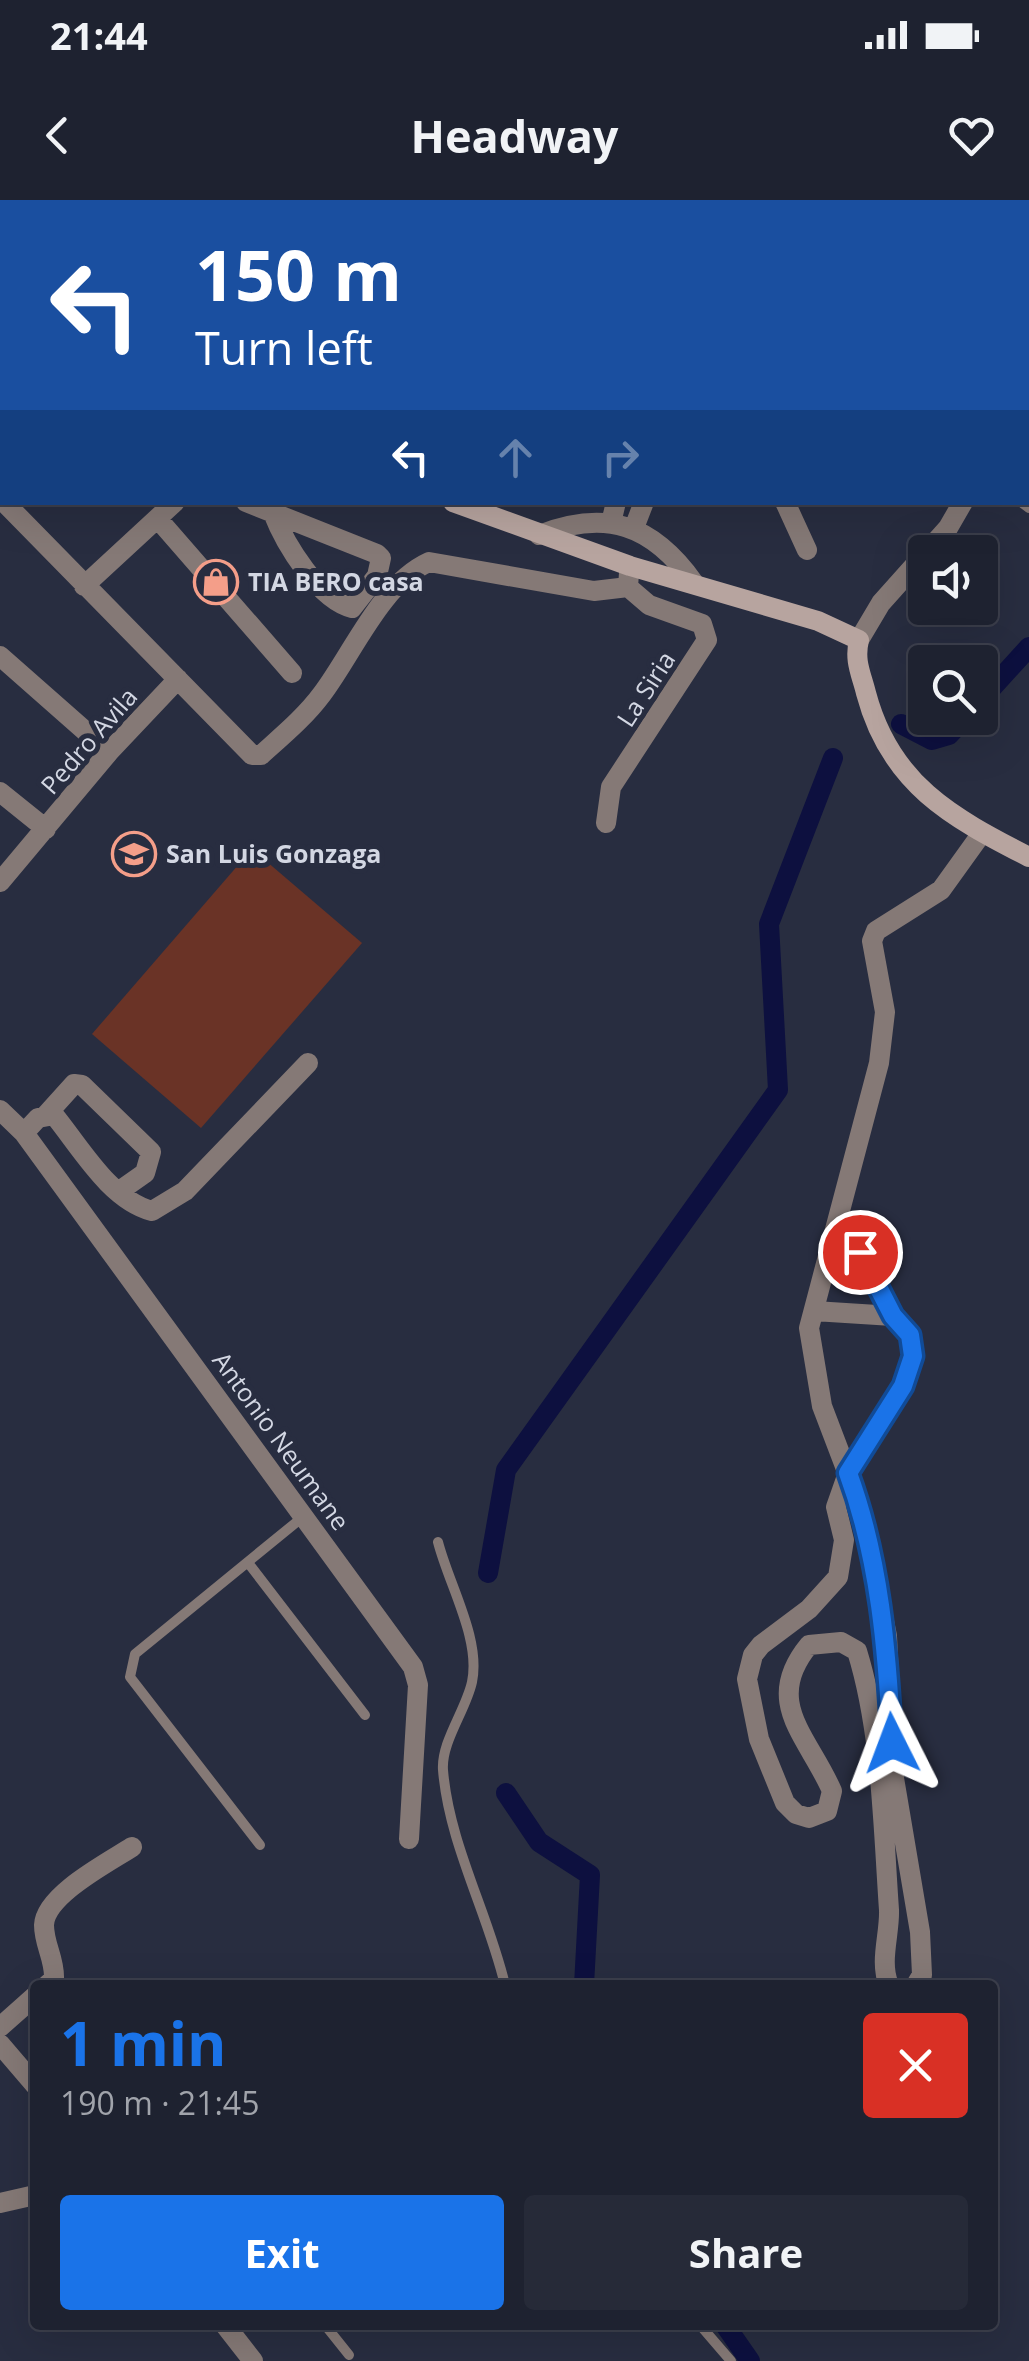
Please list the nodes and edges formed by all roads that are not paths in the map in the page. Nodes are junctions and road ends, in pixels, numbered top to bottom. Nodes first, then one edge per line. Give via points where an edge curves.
1 (7, 505) edge
2 (171, 505) edge
3 (253, 505) edge
4 (462, 505) edge
5 (643, 505) edge
6 (787, 505) edge
7 (961, 505) edge
8 (613, 513) edge
9 (273, 514) junction
10 (158, 519) junction
11 (634, 528) junction
12 (539, 534) junction
13 (806, 550) dead end
14 (629, 576) junction
15 (694, 583) junction
16 (84, 586) junction
17 (858, 640) junction
18 (0, 656) edge
19 (292, 673) dead end
20 (178, 679) junction
21 (109, 752) junction
22 (0, 792) edge
23 (606, 823) dead end
24 (46, 829) junction
25 (982, 833) junction
26 (1029, 857) edge
27 (0, 882) edge
28 (308, 1063) dead end
29 (0, 1110) edge
30 (46, 1114) junction
31 (24, 1133) junction
32 (118, 1192) junction
33 (840, 1224) junction
34 (814, 1311) junction
35 (893, 1316) junction
36 (848, 1473) junction
37 (304, 1515) junction
38 (438, 1542) dead end
39 (249, 1564) junction
40 (365, 1715) dead end
41 (409, 1839) dead end
42 (260, 1845) dead end
43 (132, 1847) dead end
44 (54, 1980) edge
45 (505, 1980) edge
46 (887, 1980) edge
47 (919, 1980) edge
48 (30, 2000) edge
49 (0, 2027) edge
50 (0, 2044) edge
51 (30, 2079) edge
52 (30, 2196) edge
53 (0, 2203) edge
54 (229, 2330) edge
55 (329, 2330) edge
56 (704, 2330) edge
57 (349, 2355) dead end
58 (253, 2361) edge
59 (731, 2361) edge

1 - 16 street
2 - 10 street
3 - 9 street
4 - 12 main road
5 - 11 street
6 - 13 street
7 - 17 street
8 - 11 street
8 - 12 street
9 - 9 street via 380,558 377,576 352,608 294,557
10 - 16 street
10 - 19 street
11 - 15 street via 675,556
12 - 14 main road
14 - 15 main road
14 - 20 street via 594,591 428,562 385,597 319,699 261,754 252,755
14 - 23 street, La Siria via 649,604 702,624 707,640 612,787
15 - 17 main road via 802,615
16 - 20 street
17 - 25 main road via 855,659 871,714 905,776
18 - 21 street
20 - 21 street, Pedro Avila
21 - 24 street, Pedro Avila
22 - 24 street
24 - 27 street, Pedro Avila
25 - 26 main road
25 - 33 street via 941,890 876,931 872,942 886,1012
28 - 32 street via 170,1203 152,1210 133,1206
29 - 31 street, Antonio Neumane
30 - 31 street
30 - 32 street via 54,1115
30 - 32 street via 74,1084 82,1085 151,1152 145,1172
31 - 37 street, Antonio Neumane
33 - 34 street
33 - 35 street
34 - 35 street
34 - 36 street via 810,1328 822,1406
35 - 36 street via 910,1335 913,1356 903,1386
36 - 46 street via 836,1507 844,1540 838,1577 761,1645 747,1679 759,1739 785,1804 809,1818 827,1810 832,1791 798,1730 789,1672 809,1645 841,1642 857,1651 879,1803
36 - 47 street via 887,1636 894,1778 921,1947
37 - 39 lane
37 - 41 street, Antonio Neumane via 413,1667 418,1685
38 - 45 lane via 473,1640 472,1681 442,1764 450,1812
39 - 40 lane
39 - 42 lane via 135,1654 130,1676
43 - 44 street via 62,1893 44,1918
48 - 49 street
50 - 51 street
52 - 53 street
54 - 58 street
55 - 57 lane
56 - 59 lane

